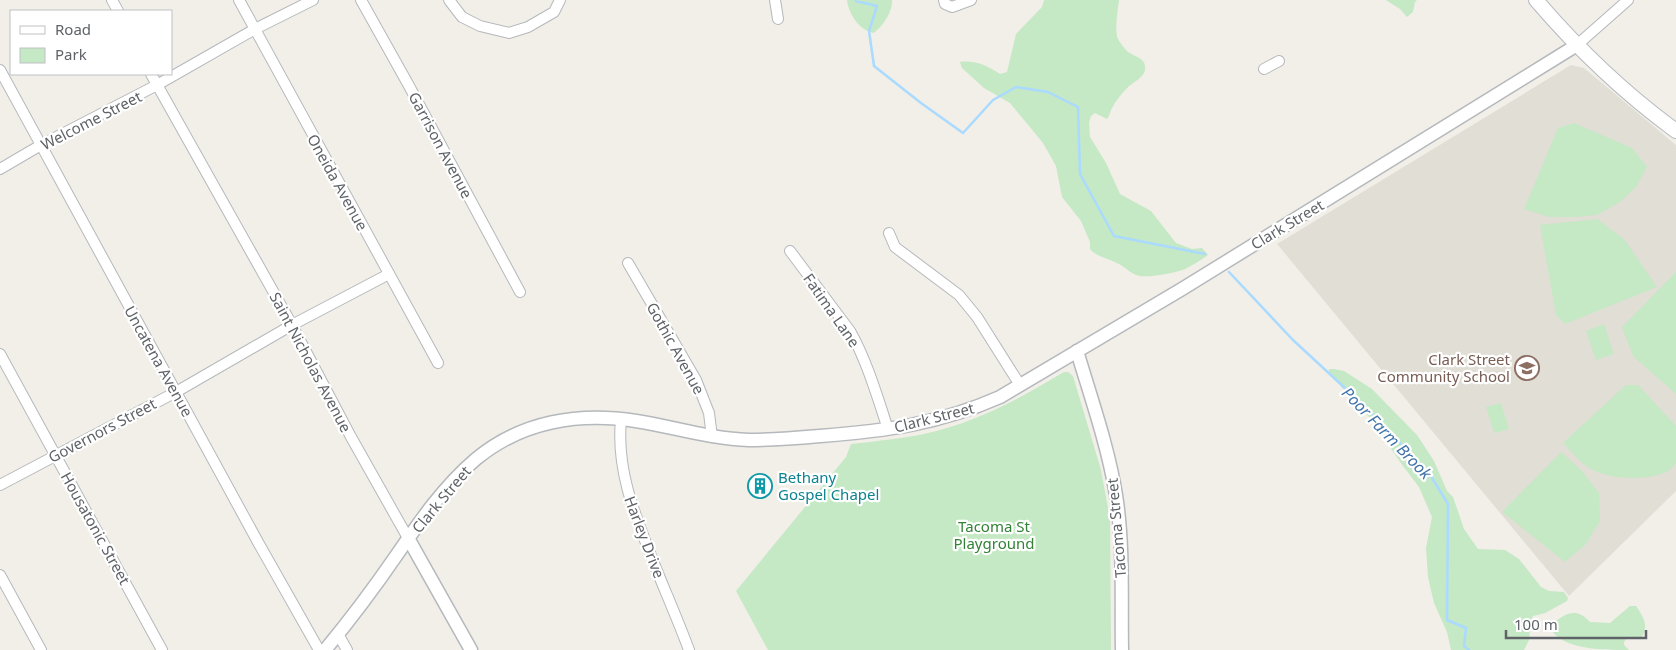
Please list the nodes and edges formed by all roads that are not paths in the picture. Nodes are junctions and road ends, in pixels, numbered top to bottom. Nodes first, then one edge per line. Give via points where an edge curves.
1 (239, 0) edge
2 (313, 0) edge
3 (360, 0) edge
4 (448, 0) edge
5 (560, 0) edge
6 (776, 0) edge
7 (944, 0) edge
8 (972, 0) edge
9 (1536, 0) edge
10 (1628, 0) edge
11 (778, 19) dead end
12 (255, 28) junction
13 (1578, 45) junction
14 (1279, 61) dead end
15 (0, 70) edge
16 (1264, 70) dead end
17 (152, 75) edge
18 (157, 85) junction
19 (1676, 131) edge
20 (41, 145) junction
21 (0, 168) edge
22 (889, 233) dead end
23 (790, 251) dead end
24 (628, 264) dead end
25 (389, 274) junction
26 (520, 292) dead end
27 (292, 325) junction
28 (1077, 352) junction
29 (0, 354) edge
30 (438, 363) dead end
31 (1020, 385) junction
32 (176, 392) junction
33 (621, 420) junction
34 (888, 429) junction
35 (712, 437) junction
36 (56, 454) junction
37 (0, 485) edge
38 (408, 538) junction
39 (0, 576) edge
40 (338, 634) junction
41 (40, 650) edge
42 (162, 650) edge
43 (320, 650) edge
44 (325, 650) edge
45 (347, 650) edge
46 (471, 650) edge
47 (689, 650) edge
48 (1122, 650) edge

1 - 12 street, Oneida Avenue
2 - 12 street, Welcome Street
3 - 26 street, Garrison Avenue
4 - 5 street via 462,16 480,26 509,33 528,27 554,12
6 - 11 street
7 - 8 street via 952,7
9 - 13 main road
10 - 13 street
12 - 18 street, Welcome Street
12 - 25 street, Oneida Avenue
13 - 19 main road via 1597,66
13 - 28 street, Clark Street
14 - 16 street
15 - 20 street, Uncatena Avenue
17 - 18 street, Saint Nicholas Avenue
18 - 20 street, Welcome Street
18 - 27 street, Saint Nicholas Avenue
20 - 21 street, Welcome Street
20 - 32 street, Uncatena Avenue
22 - 31 street via 895,247 958,295 977,317
23 - 34 street, Fatima Lane via 850,331 865,360
24 - 35 street, Gothic Avenue via 696,380 709,413
25 - 27 street, Governors Street
25 - 30 street, Oneida Avenue
27 - 32 street, Governors Street
27 - 38 street, Saint Nicholas Avenue
28 - 31 street, Clark Street
28 - 48 street, Tacoma Street via 1116,499
29 - 36 street, Housatonic Street
31 - 34 street, Clark Street via 1000,397 949,417
32 - 36 street, Governors Street
32 - 43 street, Uncatena Avenue
33 - 35 street, Clark Street
33 - 38 street, Clark Street via 600,417 566,419 536,425 504,440 461,472
33 - 47 street, Harley Drive via 622,465 631,503
34 - 35 street, Clark Street via 788,439
36 - 37 street, Governors Street
36 - 42 street, Housatonic Street
38 - 40 street, Clark Street
38 - 46 street, Saint Nicholas Avenue
39 - 41 street
40 - 44 street, Clark Street
40 - 45 street

